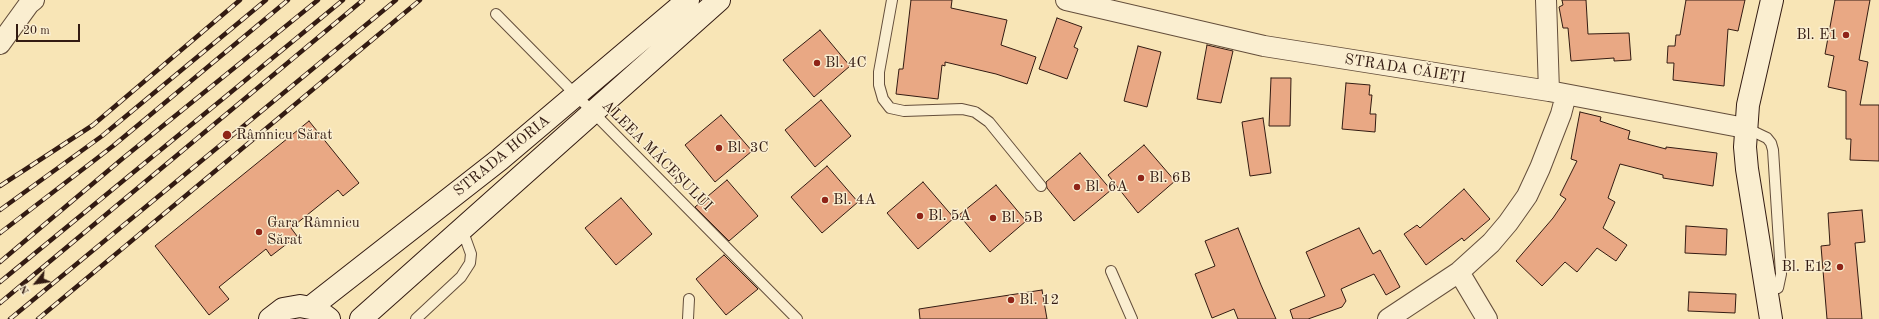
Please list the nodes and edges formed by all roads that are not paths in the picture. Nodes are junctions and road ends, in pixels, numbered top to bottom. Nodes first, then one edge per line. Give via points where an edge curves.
1 (34, 0) edge
2 (688, 0) edge
3 (718, 0) edge
4 (892, 0) edge
5 (1066, 0) edge
6 (1546, 0) edge
7 (1772, 0) edge
8 (496, 14) dead end
9 (0, 44) edge
10 (1558, 93) junction
11 (1745, 128) junction
12 (1041, 186) dead end
13 (462, 229) junction
14 (1111, 271) dead end
15 (1460, 272) junction
16 (689, 299) dead end
17 (311, 307) junction
18 (270, 319) edge
19 (329, 319) edge
20 (361, 319) edge
21 (416, 319) edge
22 (688, 319) edge
23 (797, 319) edge
24 (1132, 319) edge
25 (1388, 319) edge
26 (1487, 319) edge
27 (1771, 319) edge

1 - 9 street
2 - 17 street, STRADA HORIA via 499,160
3 - 13 street, STRADA HORIA
4 - 12 lane via 879,72 883,99 890,108 904,111 962,109 975,112 989,122
5 - 10 street, STRADA CĂIEȚI via 1264,46
6 - 10 street
7 - 11 street via 1748,104
8 - 23 lane, ALEEA MĂCEȘULUI
10 - 11 street, STRADA CĂIEȚI
10 - 15 street via 1551,140 1527,196 1491,243
11 - 27 street via 1747,169
13 - 20 street, STRADA HORIA
13 - 21 lane via 471,254 470,263 462,277
14 - 24 lane
15 - 25 street
15 - 26 street
16 - 22 lane
17 - 18 street via 289,307
17 - 19 street

